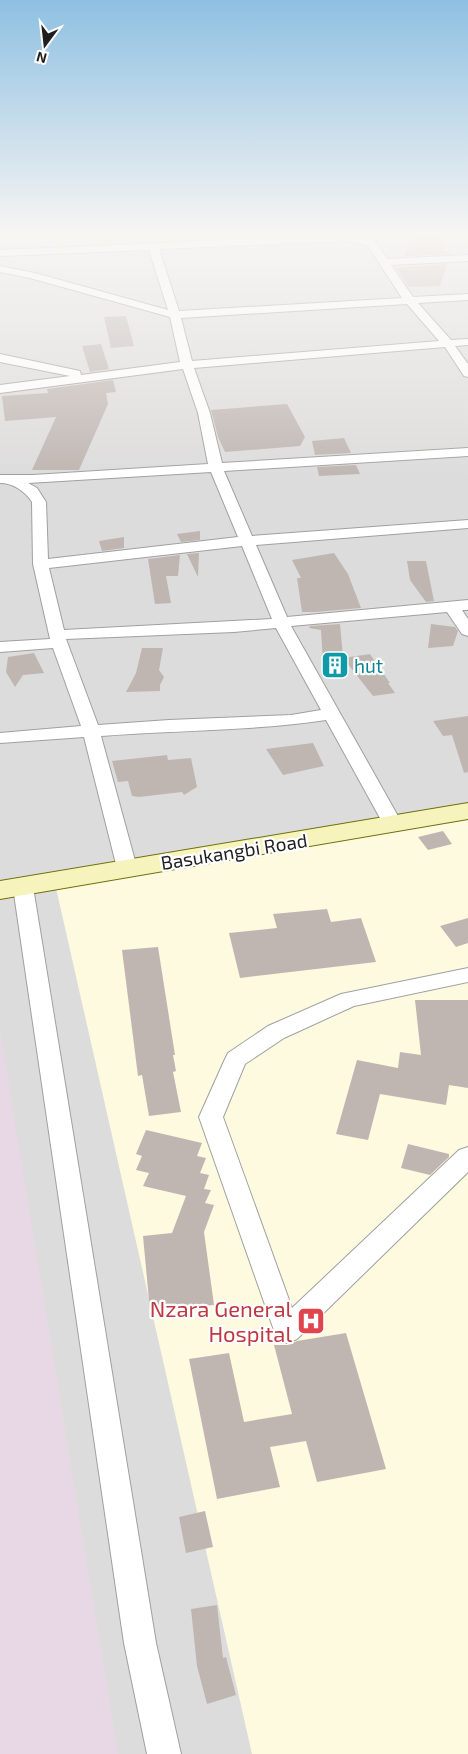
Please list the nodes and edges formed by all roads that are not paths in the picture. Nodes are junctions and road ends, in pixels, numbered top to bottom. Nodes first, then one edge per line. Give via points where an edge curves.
1 (175, 315) edge
2 (422, 315) edge
3 (468, 342) edge
4 (448, 344) junction
5 (0, 358) edge
6 (187, 365) junction
7 (468, 374) edge
8 (90, 377) junction
9 (0, 389) edge
10 (468, 452) edge
11 (216, 468) junction
12 (5, 479) edge
13 (468, 524) edge
14 (246, 541) junction
15 (41, 564) junction
16 (460, 606) edge
17 (280, 622) junction
18 (468, 631) edge
19 (59, 639) junction
20 (0, 647) edge
21 (331, 714) junction
22 (91, 731) junction
23 (0, 738) edge
24 (468, 811) edge
25 (393, 825) junction
26 (127, 868) junction
27 (12, 888) edge
28 (468, 975) edge
29 (468, 1157) edge
30 (164, 1754) edge

1 - 6 street
2 - 4 street
3 - 4 street
4 - 6 street
4 - 7 street
5 - 8 street
6 - 8 street
6 - 11 street via 204,413
8 - 9 street
10 - 11 street
11 - 12 street
11 - 14 street
12 - 15 street via 32,491 39,502
13 - 14 street
14 - 15 street
14 - 17 street
15 - 19 street
16 - 17 street
16 - 18 street
17 - 19 street
17 - 21 street
19 - 20 street
19 - 22 street
21 - 22 street via 291,720
21 - 25 street
22 - 23 street
22 - 26 street
24 - 25 street, Basukangbi Road
25 - 26 street, Basukangbi Road
26 - 27 street, Basukangbi Road
27 - 30 street via 138,1633
28 - 29 street via 349,1000 276,1032 236,1059 211,1116 287,1331

